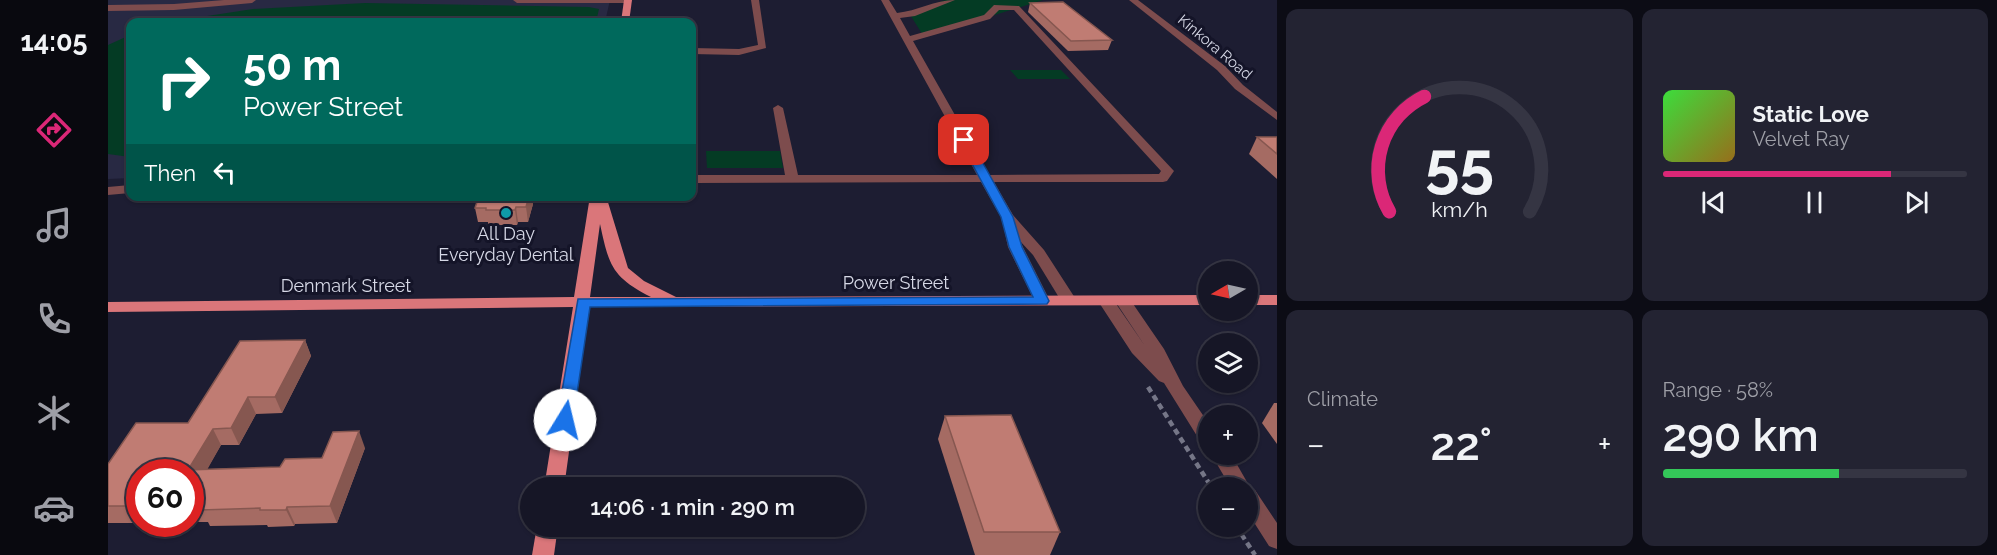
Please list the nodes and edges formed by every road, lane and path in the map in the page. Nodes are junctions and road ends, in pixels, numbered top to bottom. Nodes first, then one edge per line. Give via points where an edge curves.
1 (252, 0) edge
2 (517, 0) edge
3 (628, 0) edge
4 (755, 0) edge
5 (885, 0) edge
6 (951, 0) edge
7 (1133, 0) edge
8 (108, 8) edge
9 (894, 16) junction
10 (626, 18) edge
11 (908, 40) junction
12 (696, 51) edge
13 (778, 108) dead end
14 (1277, 117) edge
15 (792, 178) junction
16 (986, 178) junction
17 (696, 179) edge
18 (126, 189) edge
19 (108, 191) edge
20 (597, 201) edge
21 (600, 201) edge
22 (1007, 217) junction
23 (1198, 300) edge
24 (1258, 300) edge
25 (1277, 300) edge
26 (1042, 301) junction
27 (1069, 301) junction
28 (1106, 301) junction
29 (1124, 301) junction
30 (583, 302) junction
31 (674, 302) junction
32 (108, 307) edge
33 (1143, 379) dead end
34 (1175, 388) junction
35 (1198, 422) edge
36 (556, 477) edge
37 (1205, 477) edge
38 (1258, 511) edge
39 (546, 537) edge
40 (1243, 537) edge
41 (1277, 540) edge
42 (543, 555) edge
43 (1255, 555) edge

1 - 8 street
2 - 3 street
3 - 10 main road
4 - 12 street via 764,46 749,51
5 - 9 street
6 - 9 street
7 - 14 street, Kinkora Road
9 - 11 street
11 - 16 street
11 - 16 street via 987,17 999,6 1016,8 1168,171 1163,178
13 - 15 street
15 - 16 street
15 - 17 street
16 - 22 street
18 - 19 street
20 - 30 main road
21 - 31 main road via 621,269
22 - 26 street via 1015,247
22 - 27 street via 1039,253
23 - 29 main road, Power Street
24 - 25 main road
26 - 27 main road, Power Street
26 - 31 main road, Power Street
27 - 28 main road, Power Street
28 - 29 main road, Power Street
28 - 34 street via 1138,349
29 - 34 street via 1158,353
30 - 31 main road, Power Street
30 - 32 main road, Denmark Street
30 - 36 main road
33 - 37 path
34 - 35 street
38 - 41 street
39 - 42 main road
40 - 43 path

